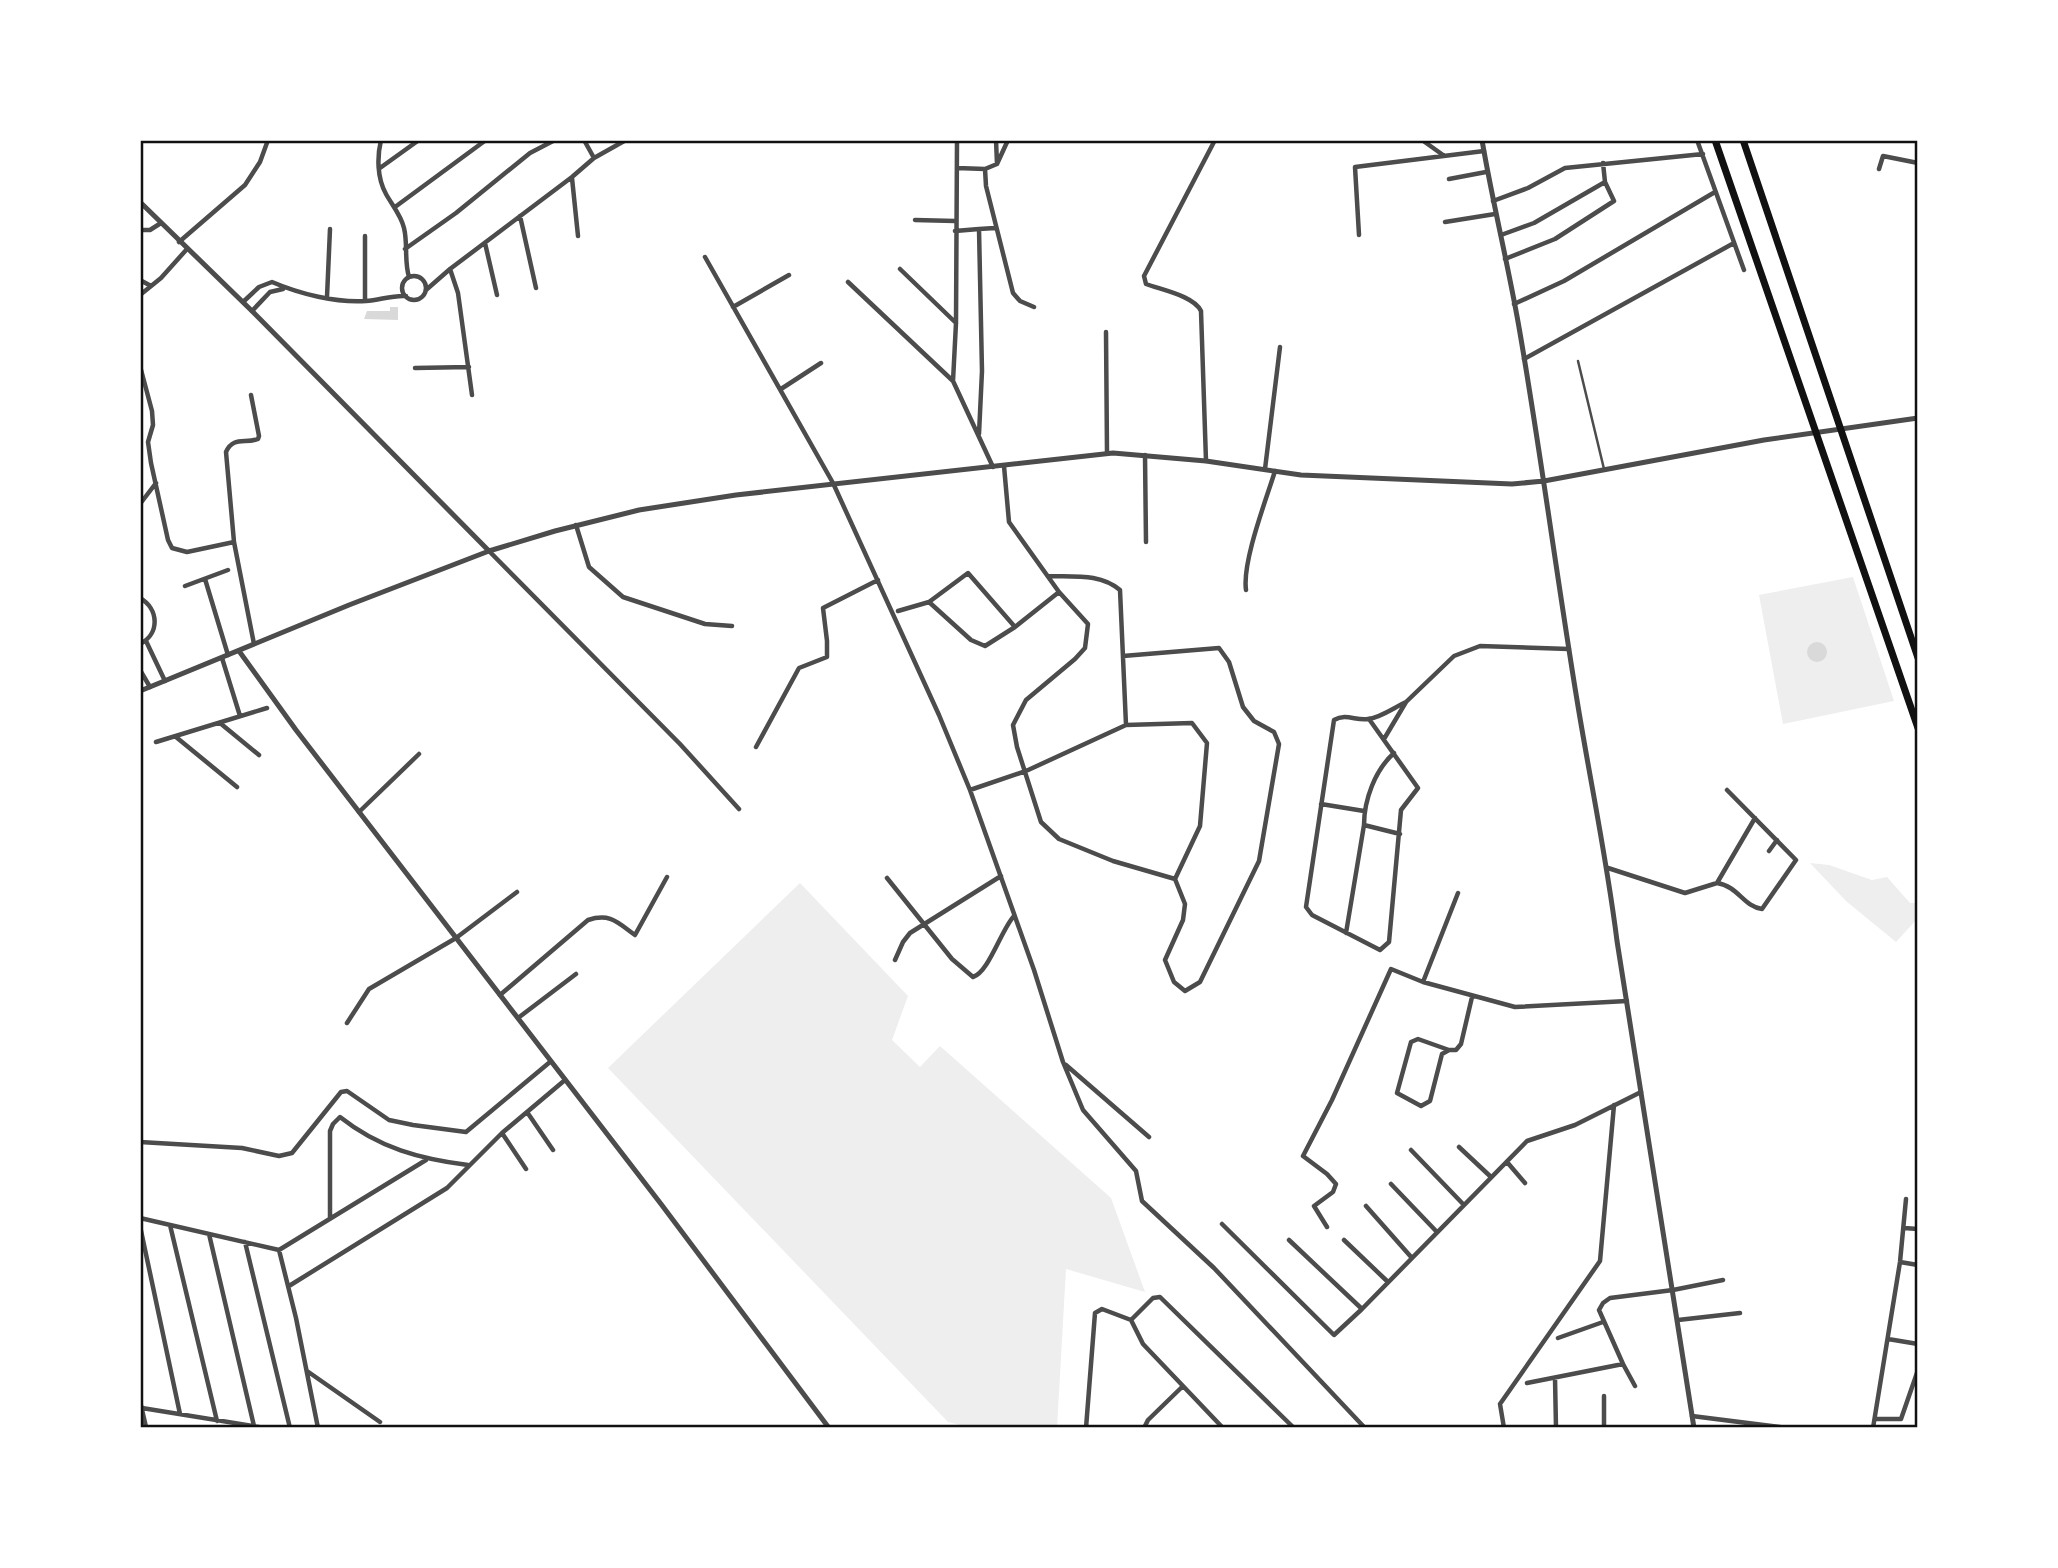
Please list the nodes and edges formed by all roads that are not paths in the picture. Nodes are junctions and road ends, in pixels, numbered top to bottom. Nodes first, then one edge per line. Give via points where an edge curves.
1 (268, 140) edge
2 (381, 140) edge
3 (419, 140) edge
4 (486, 140) edge
5 (555, 140) edge
6 (584, 140) edge
7 (626, 140) edge
8 (957, 140) edge
9 (996, 140) edge
10 (1008, 140) edge
11 (1214, 140) edge
12 (1422, 140) edge
13 (1482, 140) edge
14 (1697, 140) edge
15 (1715, 140) edge
16 (1743, 140) edge
17 (1484, 151) junction
18 (1443, 155) junction
19 (1703, 155) junction
20 (594, 158) junction
21 (1603, 163) junction
22 (1918, 163) edge
23 (997, 164) junction
24 (957, 168) junction
25 (379, 169) junction
26 (985, 169) junction
27 (1879, 169) dead end
28 (1486, 172) junction
29 (572, 177) junction
30 (1449, 179) dead end
31 (1605, 182) junction
32 (1715, 191) junction
33 (1492, 201) junction
34 (140, 202) edge
35 (395, 207) junction
36 (1495, 214) junction
37 (520, 215) junction
38 (915, 220) dead end
39 (955, 220) junction
40 (1445, 222) dead end
41 (161, 223) junction
42 (995, 228) junction
43 (330, 229) dead end
44 (979, 229) junction
45 (140, 230) edge
46 (955, 231) junction
47 (1359, 235) dead end
48 (1501, 235) junction
49 (365, 236) dead end
50 (578, 236) dead end
51 (179, 242) junction
52 (485, 243) junction
53 (1734, 243) junction
54 (187, 249) junction
55 (405, 249) junction
56 (705, 257) dead end
57 (1506, 259) junction
58 (450, 269) junction
59 (900, 269) dead end
60 (1744, 270) dead end
61 (789, 275) dead end
62 (409, 277) junction
63 (140, 280) edge
64 (848, 282) dead end
65 (151, 286) junction
66 (536, 288) dead end
67 (284, 289) junction
68 (426, 290) junction
69 (140, 295) edge
70 (497, 295) dead end
71 (405, 296) junction
72 (327, 298) junction
73 (242, 301) junction
74 (365, 301) junction
75 (1514, 304) junction
76 (733, 307) junction
77 (1034, 307) dead end
78 (252, 311) junction
79 (956, 323) junction
80 (1106, 332) dead end
81 (1280, 347) dead end
82 (1524, 359) junction
83 (1578, 360) dead end
84 (821, 363) dead end
85 (140, 366) edge
86 (469, 367) junction
87 (415, 368) dead end
88 (953, 381) junction
89 (781, 390) junction
90 (251, 395) dead end
91 (472, 395) dead end
92 (1918, 418) edge
93 (1840, 427) junction
94 (1817, 431) junction
95 (979, 435) junction
96 (148, 442) junction
97 (140, 448) edge
98 (1107, 453) junction
99 (1145, 455) junction
100 (1206, 461) junction
101 (1004, 466) junction
102 (993, 467) junction
103 (1604, 469) junction
104 (1265, 470) junction
105 (1275, 471) junction
106 (1545, 481) junction
107 (833, 482) junction
108 (156, 483) junction
109 (140, 504) edge
110 (576, 525) junction
111 (234, 542) junction
112 (1146, 542) dead end
113 (489, 551) junction
114 (228, 570) dead end
115 (1047, 575) junction
116 (205, 579) junction
117 (878, 580) junction
118 (185, 586) dead end
119 (1246, 590) dead end
120 (1059, 592) junction
121 (140, 598) edge
122 (929, 602) junction
123 (898, 611) dead end
124 (733, 626) dead end
125 (1015, 627) junction
126 (146, 641) junction
127 (140, 644) edge
128 (254, 644) junction
129 (1569, 649) junction
130 (239, 651) junction
131 (225, 656) junction
132 (1123, 656) junction
133 (1918, 658) edge
134 (140, 670) edge
135 (165, 681) junction
136 (150, 687) junction
137 (140, 691) edge
138 (1406, 702) junction
139 (267, 708) dead end
140 (240, 716) junction
141 (1369, 719) junction
142 (220, 723) junction
143 (1126, 725) junction
144 (1918, 728) edge
145 (175, 736) junction
146 (1384, 739) junction
147 (156, 742) dead end
148 (755, 747) dead end
149 (1394, 753) junction
150 (419, 754) dead end
151 (259, 755) dead end
152 (1026, 771) junction
153 (237, 787) dead end
154 (970, 790) junction
155 (1727, 790) dead end
156 (1321, 804) junction
157 (740, 809) dead end
158 (1364, 811) junction
159 (359, 812) junction
160 (1755, 818) junction
161 (1364, 825) junction
162 (1401, 834) junction
163 (1777, 840) junction
164 (1769, 851) dead end
165 (1608, 868) junction
166 (1001, 876) junction
167 (667, 877) dead end
168 (887, 878) dead end
169 (1175, 879) junction
170 (1717, 883) junction
171 (517, 892) dead end
172 (1458, 894) dead end
173 (1014, 916) junction
174 (925, 925) junction
175 (1346, 933) junction
176 (456, 938) junction
177 (895, 960) dead end
178 (576, 974) dead end
179 (1423, 982) junction
180 (500, 995) junction
181 (1472, 997) junction
182 (1627, 1001) junction
183 (518, 1017) junction
184 (347, 1023) dead end
185 (1449, 1050) junction
186 (550, 1062) junction
187 (1063, 1062) junction
188 (565, 1080) junction
189 (1641, 1092) junction
190 (1614, 1104) junction
191 (527, 1112) junction
192 (502, 1133) junction
193 (1149, 1137) dead end
194 (140, 1142) edge
195 (1459, 1147) dead end
196 (553, 1150) dead end
197 (1411, 1150) dead end
198 (426, 1160) junction
199 (1507, 1161) junction
200 (468, 1165) junction
201 (526, 1169) dead end
202 (1491, 1177) junction
203 (1525, 1182) dead end
204 (1391, 1184) dead end
205 (1906, 1199) dead end
206 (1463, 1205) junction
207 (1366, 1206) dead end
208 (330, 1218) junction
209 (140, 1219) edge
210 (1222, 1224) dead end
211 (170, 1225) junction
212 (140, 1226) edge
213 (1327, 1227) dead end
214 (1904, 1228) junction
215 (1918, 1229) edge
216 (1436, 1231) junction
217 (209, 1234) junction
218 (1289, 1240) dead end
219 (1343, 1240) dead end
220 (245, 1242) junction
221 (279, 1250) junction
222 (1412, 1258) junction
223 (1900, 1262) junction
224 (1918, 1265) edge
225 (1723, 1280) dead end
226 (1388, 1282) junction
227 (289, 1286) junction
228 (1673, 1290) junction
229 (1362, 1309) junction
230 (1740, 1313) dead end
231 (1131, 1320) junction
232 (1678, 1320) junction
233 (1603, 1322) junction
234 (1558, 1338) dead end
235 (1888, 1339) junction
236 (1918, 1344) edge
237 (1623, 1364) junction
238 (307, 1370) junction
239 (1918, 1370) edge
240 (1555, 1378) junction
241 (1527, 1383) dead end
242 (1635, 1386) dead end
243 (1182, 1387) junction
244 (1604, 1395) dead end
245 (140, 1401) edge
246 (142, 1408) edge
247 (180, 1414) junction
248 (1692, 1416) junction
249 (1876, 1419) junction
250 (217, 1421) junction
251 (380, 1422) dead end
252 (254, 1426) junction
253 (146, 1427) edge
254 (1145, 1427) edge
255 (265, 1428) edge
256 (290, 1428) edge
257 (318, 1428) edge
258 (829, 1428) edge
259 (1086, 1428) edge
260 (1223, 1428) edge
261 (1294, 1428) edge
262 (1365, 1428) edge
263 (1504, 1428) edge
264 (1556, 1428) edge
265 (1604, 1428) edge
266 (1694, 1428) edge
267 (1787, 1428) edge
268 (1873, 1428) edge

1 - 51 street via 245,186
2 - 25 street
3 - 25 street
4 - 35 street
5 - 55 street via 530,153
6 - 20 street
7 - 20 street
8 - 24 street
9 - 23 street
10 - 23 street
11 - 100 street via 1144,276 1146,284 1190,300 1201,311
12 - 18 street
13 - 17 street
14 - 19 street
15 - 94 highway
16 - 93 highway
17 - 18 street
17 - 28 street
18 - 47 street via 1355,167
19 - 21 street
19 - 32 street
20 - 29 street
21 - 31 street
21 - 33 street via 1565,168
22 - 27 street via 1883,156
23 - 26 street
24 - 26 street
24 - 39 street
25 - 35 street via 382,187
26 - 42 street
28 - 30 street
28 - 33 street
29 - 37 street
29 - 50 street
31 - 48 street via 1534,223
31 - 57 street via 1614,201 1555,239
32 - 53 street
32 - 75 street via 1564,281
33 - 36 street
34 - 41 street
35 - 55 street via 405,230
36 - 40 street
36 - 48 street
37 - 52 street
37 - 66 street
38 - 39 street
39 - 46 street
41 - 45 street
41 - 51 street
42 - 44 street
42 - 77 street via 1013,293
43 - 72 street
44 - 46 street
44 - 95 street
46 - 79 street
48 - 57 street
49 - 74 street
51 - 54 street
52 - 58 street
52 - 70 street
53 - 60 street
53 - 82 street
54 - 65 street
54 - 73 street
55 - 62 street
56 - 76 street
57 - 75 street
58 - 68 street
58 - 86 street
59 - 79 street
61 - 76 street
62 - 68 street via 423,279
62 - 71 street via 402,286
63 - 65 street
64 - 88 street
65 - 69 street
67 - 72 street
67 - 73 street via 272,282
67 - 78 street via 270,292
68 - 71 street via 419,299
71 - 74 street
72 - 74 street
73 - 78 street
75 - 82 street
76 - 89 street
78 - 113 street
79 - 88 street
80 - 98 street
81 - 104 street
82 - 106 street
83 - 103 lane
84 - 89 street
85 - 96 street via 152,411
86 - 87 street
86 - 91 street
88 - 95 street
89 - 107 street
90 - 111 street via 258,439 236,441 226,452
92 - 93 street
93 - 94 street
93 - 133 highway
94 - 103 street
94 - 144 highway
95 - 102 street
96 - 97 street
96 - 108 street
98 - 99 street
98 - 101 street
99 - 100 street
99 - 112 street
100 - 104 street
101 - 102 street
101 - 115 street via 1009,522
102 - 107 street
103 - 106 street
104 - 105 street
105 - 106 street via 1460,483
105 - 119 street via 1245,578
106 - 129 street
107 - 110 street via 639,510
107 - 117 street
108 - 109 street
108 - 111 street via 172,548 194,551
110 - 113 street
110 - 124 street via 589,567 623,597 705,624
111 - 128 street
113 - 128 street
113 - 157 street
114 - 116 street
115 - 120 street
115 - 132 street via 1100,578 1120,590
116 - 118 street
116 - 131 street
117 - 148 street via 822,608 827,657 799,668
117 - 154 street
120 - 125 street
120 - 152 street via 1088,624 1085,648 1026,701 1013,724
121 - 126 street via 151,607 155,621
122 - 123 street
122 - 125 street via 980,645 990,645
122 - 125 street via 968,573
126 - 127 street
126 - 135 street
128 - 130 street
129 - 138 street via 1474,647 1454,656
129 - 165 street
130 - 131 street
130 - 159 street
131 - 135 street
131 - 140 street
132 - 143 street
132 - 169 street via 1219,648 1229,662 1243,707 1254,721 1274,732 1279,744 1259,861 1200,982 1185,991 1174,982 1165,960 1185,904
134 - 136 street
135 - 136 street
136 - 137 street
138 - 141 street
138 - 146 street
139 - 140 street
140 - 142 street
141 - 146 street
141 - 156 street via 1334,720
142 - 145 street
142 - 151 street
143 - 152 street
143 - 169 street via 1192,723 1207,743 1200,826
145 - 147 street
145 - 153 street
146 - 149 street
149 - 158 street via 1378,773
149 - 162 street via 1419,788 1401,810
150 - 159 street
152 - 154 street
152 - 169 street via 1041,822 1059,839
154 - 166 street
155 - 160 street
156 - 158 street
156 - 175 street via 1307,908
158 - 161 street
159 - 176 street
160 - 163 street
160 - 170 street
161 - 162 street
161 - 175 street
162 - 175 street via 1389,944 1378,950
163 - 164 street
163 - 170 street via 1796,860 1762,909 1734,888
165 - 170 street via 1685,893
165 - 182 street
166 - 173 street
166 - 174 street
167 - 180 street via 635,935 613,919 600,916 588,920
168 - 174 street
171 - 176 street
172 - 179 street
173 - 174 street via 976,977 952,959
173 - 187 street
174 - 177 street via 910,933
176 - 180 street
176 - 184 street via 369,989
178 - 183 street
179 - 181 street
179 - 213 street via 1391,969 1303,1156 1336,1184 1333,1192 1314,1206
180 - 183 street
181 - 182 street via 1515,1007
181 - 185 street via 1461,1044
182 - 189 street
183 - 186 street
185 - 185 street via 1442,1054 1426,1105 1397,1093 1411,1042 1418,1039
186 - 188 street
186 - 194 street via 466,1132 389,1120 341,1091 292,1153 279,1156 242,1148
187 - 193 street
187 - 262 street via 1083,1110 1136,1171 1142,1201 1214,1268
188 - 191 street
188 - 258 street
189 - 190 street
189 - 228 street
190 - 199 street via 1575,1125 1527,1141
190 - 263 street via 1600,1261 1500,1404
191 - 192 street
191 - 196 street
192 - 200 street
192 - 201 street
195 - 202 street
197 - 206 street
198 - 200 street
198 - 208 street
198 - 208 street via 377,1142 340,1117 330,1131
199 - 202 street
199 - 203 street
200 - 227 street via 447,1188
202 - 206 street
204 - 216 street
205 - 214 street
206 - 216 street
207 - 222 street
208 - 221 street
209 - 211 street
210 - 229 street via 1334,1335
211 - 217 street
211 - 250 street
212 - 247 street
214 - 215 street
214 - 223 street
216 - 222 street
217 - 220 street
217 - 252 street
218 - 229 street
219 - 226 street
220 - 221 street
220 - 256 street
221 - 227 street
222 - 226 street
223 - 224 street
223 - 235 street
225 - 228 street
226 - 229 street
227 - 238 street
228 - 232 street
228 - 233 street via 1610,1298 1599,1310
230 - 232 street
231 - 243 street via 1143,1345
231 - 259 street via 1102,1309 1095,1313
231 - 261 street via 1153,1298 1163,1298
232 - 248 street
233 - 234 street
233 - 237 street
235 - 236 street
235 - 249 street
237 - 240 street
237 - 242 street
238 - 251 street
238 - 257 street
239 - 249 street via 1901,1419
240 - 241 street
240 - 264 street
243 - 254 street
243 - 260 street
244 - 265 street
245 - 246 street
246 - 247 street
246 - 253 street
247 - 250 street
248 - 266 street
248 - 267 street
249 - 268 street
250 - 252 street
252 - 255 street

